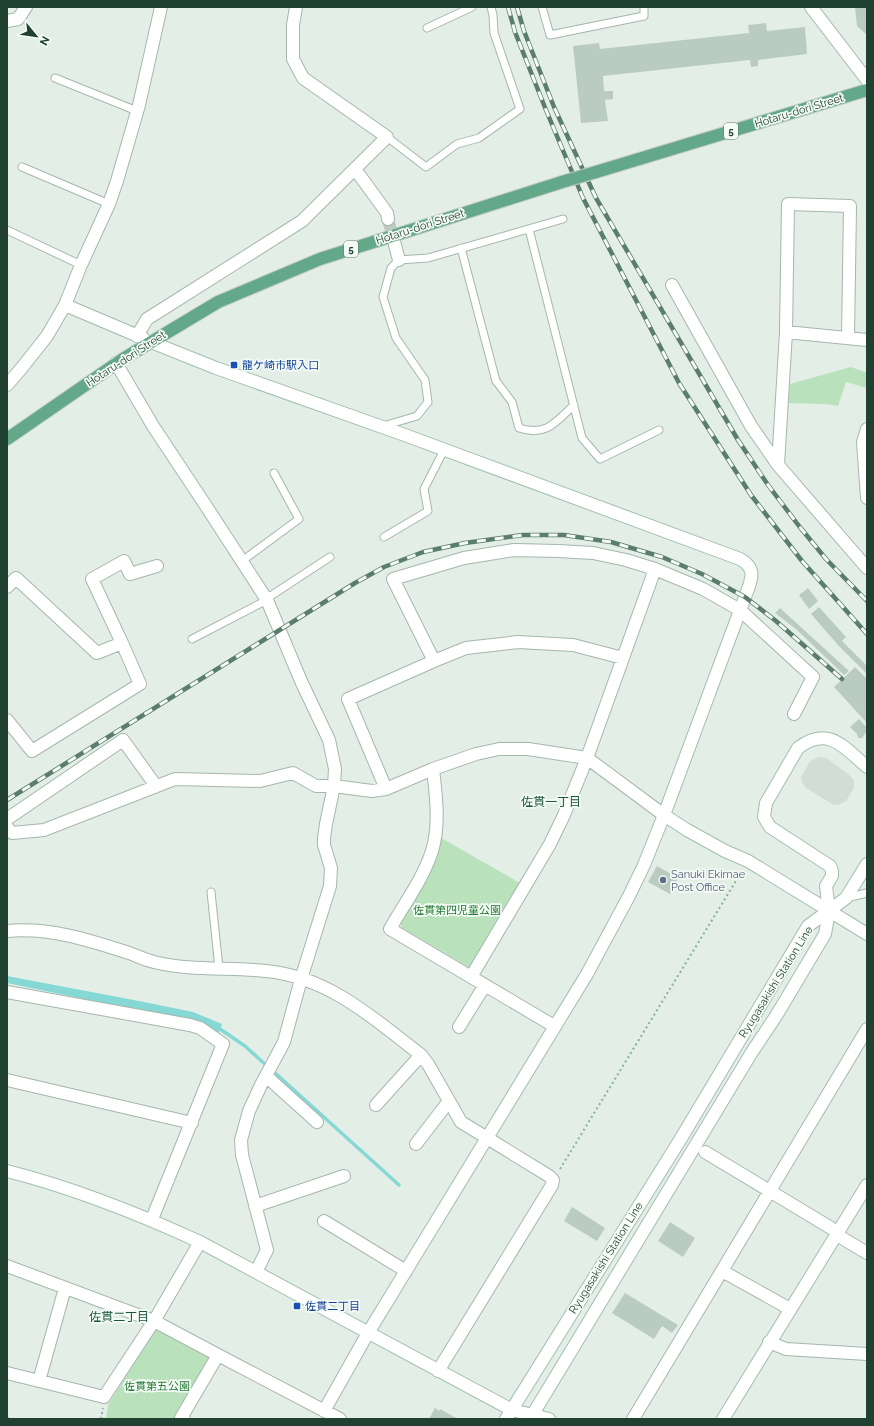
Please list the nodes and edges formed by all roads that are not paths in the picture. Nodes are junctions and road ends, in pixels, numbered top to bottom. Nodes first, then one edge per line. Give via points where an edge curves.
1 (26, 7) edge
2 (161, 7) edge
3 (296, 7) edge
4 (472, 7) edge
5 (490, 7) edge
6 (542, 7) edge
7 (644, 7) edge
8 (811, 7) edge
9 (7, 21) edge
10 (427, 28) dead end
11 (55, 78) dead end
12 (867, 80) edge
13 (867, 90) edge
14 (137, 111) junction
15 (387, 137) junction
16 (22, 167) dead end
17 (355, 169) junction
18 (108, 204) junction
19 (388, 219) tunnel mouth
20 (563, 219) dead end
21 (529, 229) junction
22 (7, 230) edge
23 (395, 245) tunnel mouth
24 (461, 248) junction
25 (399, 260) junction
26 (81, 265) junction
27 (672, 285) dead end
28 (65, 305) junction
29 (786, 332) junction
30 (137, 336) junction
31 (848, 338) junction
32 (867, 340) edge
33 (150, 342) junction
34 (116, 364) junction
35 (7, 385) edge
36 (574, 405) junction
37 (381, 427) junction
38 (867, 429) edge
39 (659, 430) dead end
40 (7, 439) edge
41 (444, 450) junction
42 (778, 465) junction
43 (274, 473) dead end
44 (867, 498) edge
45 (384, 537) dead end
46 (330, 557) dead end
47 (242, 561) junction
48 (157, 566) dead end
49 (867, 568) edge
50 (655, 569) junction
51 (7, 587) edge
52 (266, 599) junction
53 (740, 610) junction
54 (192, 639) dead end
55 (122, 643) junction
56 (623, 658) junction
57 (434, 661) junction
58 (794, 714) dead end
59 (7, 720) edge
60 (587, 758) junction
61 (867, 767) edge
62 (432, 768) junction
63 (156, 786) junction
64 (334, 786) junction
65 (386, 789) junction
66 (664, 815) junction
67 (7, 819) edge
68 (7, 826) edge
69 (867, 864) edge
70 (212, 892) dead end
71 (867, 894) edge
72 (846, 898) junction
73 (829, 911) junction
74 (7, 931) edge
75 (867, 934) edge
76 (219, 968) junction
77 (471, 977) junction
78 (301, 979) junction
79 (485, 985) junction
80 (7, 992) edge
81 (554, 1026) junction
82 (459, 1027) dead end
83 (867, 1029) edge
84 (421, 1055) junction
85 (266, 1076) junction
86 (7, 1080) edge
87 (449, 1101) junction
88 (376, 1105) dead end
89 (316, 1122) dead end
90 (192, 1123) junction
91 (487, 1138) junction
92 (416, 1144) dead end
93 (705, 1152) dead end
94 (7, 1171) edge
95 (344, 1176) dead end
96 (867, 1185) edge
97 (770, 1191) junction
98 (255, 1206) junction
99 (152, 1219) junction
100 (324, 1221) dead end
101 (834, 1231) junction
102 (200, 1242) junction
103 (867, 1253) edge
104 (7, 1266) edge
105 (406, 1271) junction
106 (722, 1271) junction
107 (256, 1272) junction
108 (65, 1288) junction
109 (790, 1310) junction
110 (154, 1321) junction
111 (368, 1333) junction
112 (769, 1342) junction
113 (867, 1354) edge
114 (218, 1355) junction
115 (438, 1371) junction
116 (7, 1374) edge
117 (38, 1381) junction
118 (324, 1411) junction
119 (509, 1414) edge
120 (531, 1417) edge
121 (184, 1419) edge
122 (340, 1419) edge
123 (549, 1419) edge
124 (633, 1419) edge
125 (723, 1419) edge

1 - 9 street via 18,19
2 - 14 street
3 - 15 street via 293,59 303,78
4 - 10 lane
5 - 15 lane via 494,33 520,109 479,138 457,144 426,167
6 - 7 lane via 550,35 644,16
8 - 12 street
11 - 14 lane
13 - 33 main road, Hotaru-dori Street / 5, bridge via 562,182 320,259 218,302
14 - 18 street
15 - 17 street
16 - 18 lane
17 - 19 street
17 - 30 street via 302,221 147,319
18 - 26 street
20 - 21 lane
21 - 24 lane
21 - 36 lane
22 - 26 lane
23 - 25 street
24 - 25 lane via 428,258
24 - 36 lane via 496,381 512,402 519,428 530,432 549,428
25 - 37 lane via 391,268 384,297 396,338 425,380 428,402 417,416
26 - 28 street
27 - 42 street via 751,426
28 - 30 street
28 - 35 street via 47,336
29 - 31 street
29 - 31 street via 788,204 850,206
29 - 42 street
30 - 33 street
31 - 32 street
33 - 34 main road, Hotaru-dori Street / 5
33 - 37 street via 206,365
34 - 40 main road, Hotaru-dori Street / 5
34 - 47 street via 153,426
36 - 39 lane via 582,438 600,459
37 - 41 street
38 - 44 street via 863,442
41 - 45 lane via 424,489 428,511
41 - 53 street via 740,559 750,568 752,575
42 - 49 street
43 - 47 lane via 299,519
46 - 52 lane
47 - 52 street
48 - 55 street via 130,574 124,561 92,579
50 - 53 street via 703,589
50 - 56 street
50 - 57 street via 594,553 514,550 464,558 393,579
51 - 55 street via 16,578 97,653
52 - 54 lane
52 - 64 street via 329,740 335,769
53 - 58 street via 813,677
53 - 66 street
55 - 59 street via 140,684 32,752
56 - 57 street via 573,645 518,642 466,648
56 - 60 street
57 - 65 street via 348,699
60 - 62 street via 528,749 499,749
60 - 66 street
60 - 77 street via 550,844
61 - 73 street via 833,740 814,738 798,748 766,803 764,817 770,827 830,866 832,876 826,886
62 - 65 street
62 - 77 street via 436,807 432,850 423,872 390,929
63 - 64 street via 175,779 260,781 293,773 316,786
63 - 67 street via 123,740
63 - 68 street via 44,830 12,833
64 - 65 street via 372,791
64 - 78 street via 324,838 331,868 330,886
66 - 73 street via 725,851 748,861
66 - 81 street via 625,903 587,974
69 - 72 street
70 - 76 lane
71 - 72 lane
72 - 73 street
73 - 75 street
73 - 119 street, Ryugasakishi Station Line via 808,926 680,1140
73 - 120 street, Ryugasakishi Station Line via 825,934
74 - 76 street via 34,930 61,934 155,962
76 - 78 street via 268,971
77 - 79 street
78 - 84 street via 323,986 352,1003
78 - 85 street via 284,1042
79 - 81 street
79 - 82 street
80 - 90 street via 190,1025 200,1028 223,1044
81 - 91 street
83 - 97 street
84 - 87 street
84 - 88 street
85 - 89 street
85 - 98 street via 249,1111 241,1140 242,1155
86 - 90 street
87 - 91 street via 461,1122
87 - 92 street
90 - 99 street
91 - 105 street
91 - 115 street via 549,1176 553,1180 552,1185
93 - 97 street
94 - 99 street via 78,1192
95 - 98 street
96 - 101 street
97 - 101 street
97 - 106 street
98 - 107 street via 267,1250
99 - 102 street
100 - 105 street
101 - 103 street
101 - 109 street
102 - 107 street
102 - 110 street
104 - 108 street
105 - 111 street
106 - 109 street
106 - 124 street
107 - 111 street
108 - 110 street
108 - 117 street
109 - 112 street
110 - 114 street
110 - 117 street via 104,1397
111 - 115 street
111 - 118 street
112 - 113 street via 786,1349
112 - 125 street
114 - 118 street
114 - 121 street via 182,1418
115 - 119 street
116 - 117 street
118 - 122 street
119 - 120 street
120 - 123 street

